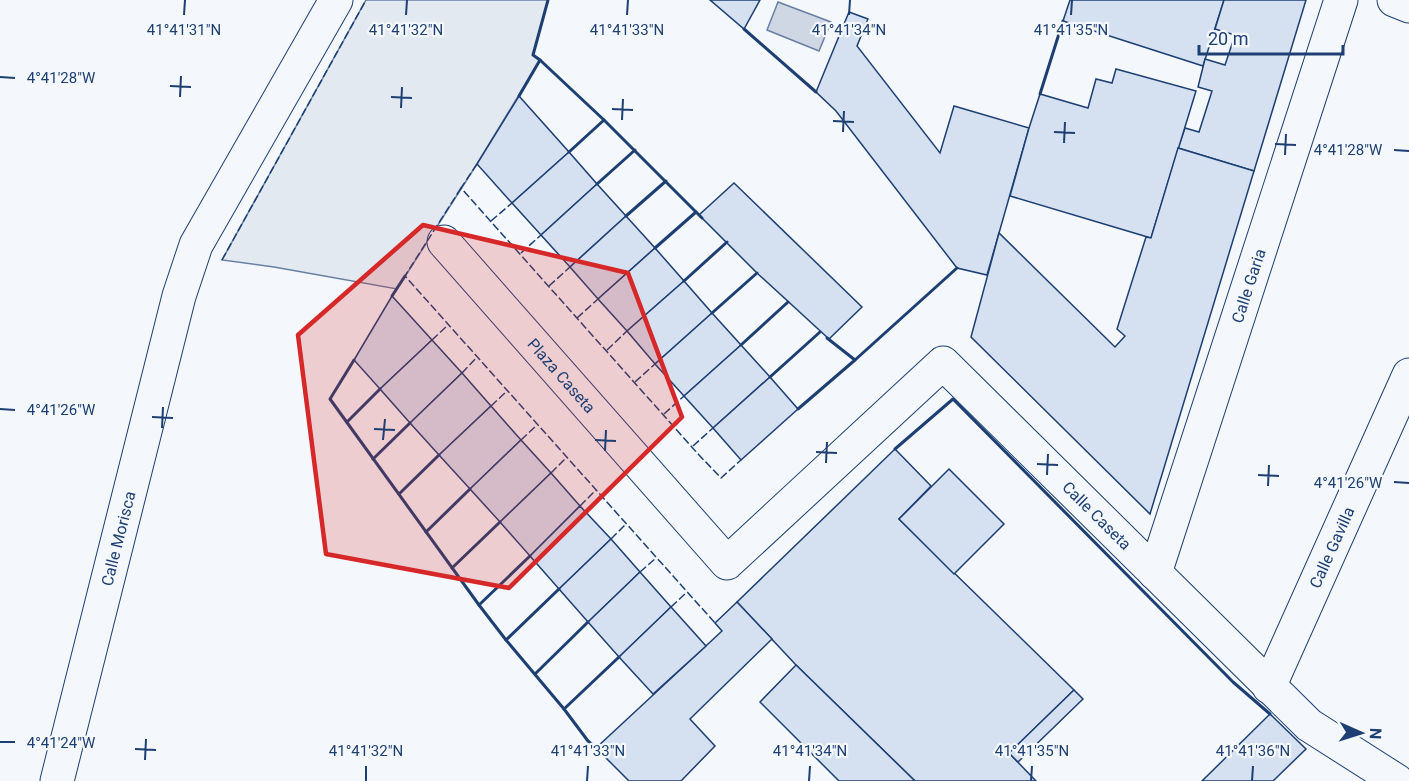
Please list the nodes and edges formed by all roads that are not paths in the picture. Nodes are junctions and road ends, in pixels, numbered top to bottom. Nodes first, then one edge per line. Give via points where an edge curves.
1 (336, 0) edge
2 (1341, 0) edge
3 (1394, 0) edge
4 (1409, 6) edge
5 (444, 242) dead end
6 (1409, 375) edge
7 (727, 562) joint
8 (1155, 573) junction
9 (1269, 687) junction
10 (57, 781) edge
11 (1397, 781) edge

1 - 10 street, Calle Morisca via 196,244 179,296
2 - 8 street, Calle Garia
3 - 4 street
5 - 7 street, Plaza Caseta
6 - 9 street, Calle Gavilla
7 - 8 street, Calle Caseta via 943,363
8 - 9 street, Calle Caseta
9 - 11 street, Calle Caseta via 1309,725

